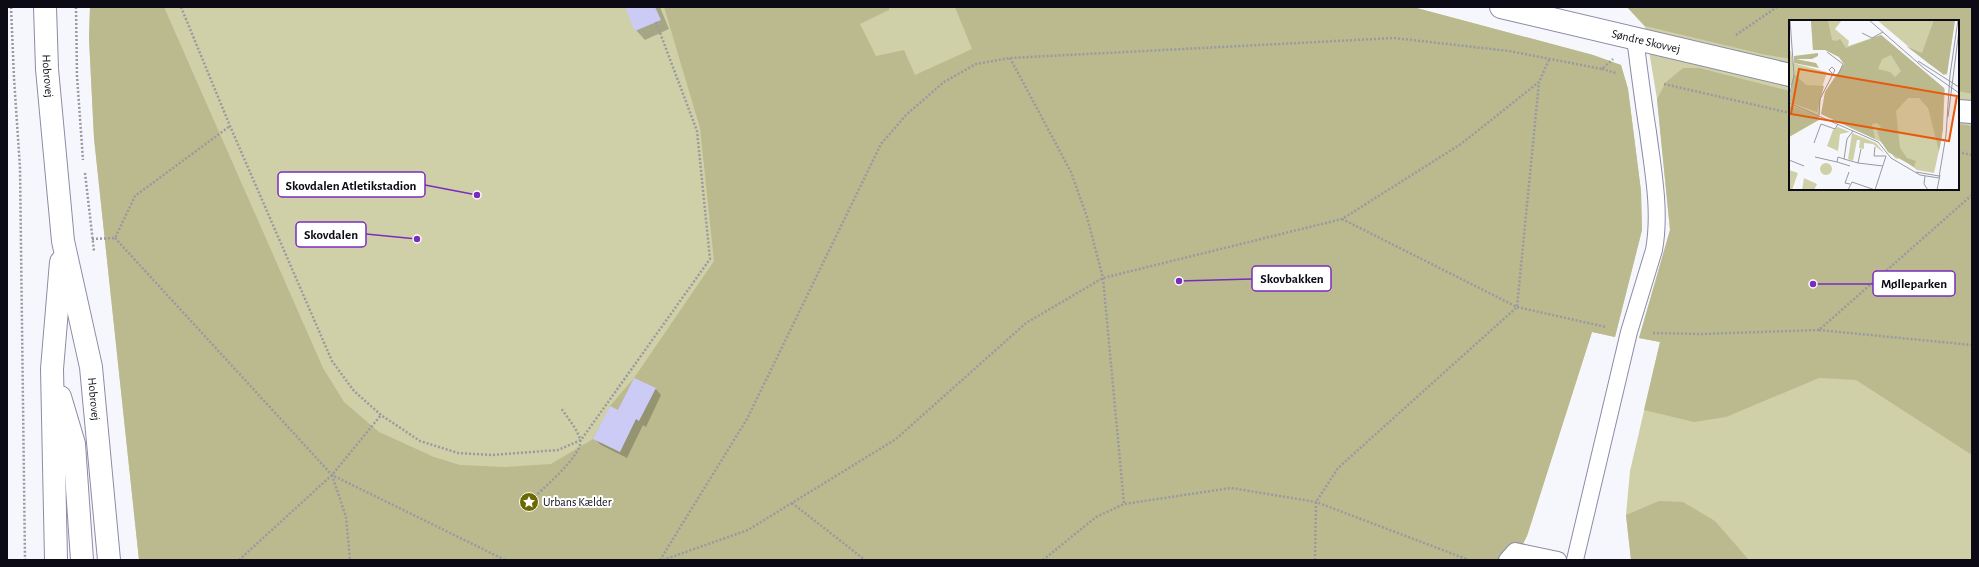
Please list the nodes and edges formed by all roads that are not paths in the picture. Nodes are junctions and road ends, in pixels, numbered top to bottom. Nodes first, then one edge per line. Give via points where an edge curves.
1 (45, 7) edge
2 (1501, 7) edge
3 (1635, 38) junction
4 (1789, 75) edge
5 (1959, 111) edge
6 (1972, 112) edge
7 (63, 241) junction
8 (52, 369) junction
9 (56, 560) edge
10 (82, 560) edge
11 (109, 560) edge
12 (1506, 560) edge
13 (1558, 560) edge
14 (1575, 560) edge

1 - 7 main road, Hobrovej via 47,69
2 - 3 main road, Søndre Skovvej
3 - 4 main road, Søndre Skovvej
3 - 14 lane via 1654,173 1657,236 1629,332
5 - 6 main road
7 - 8 main road, Hobrovej
7 - 11 main road, Hobrovej via 91,367
8 - 9 main road, Hobrovej
8 - 10 main road via 74,444
12 - 13 lane via 1515,551

